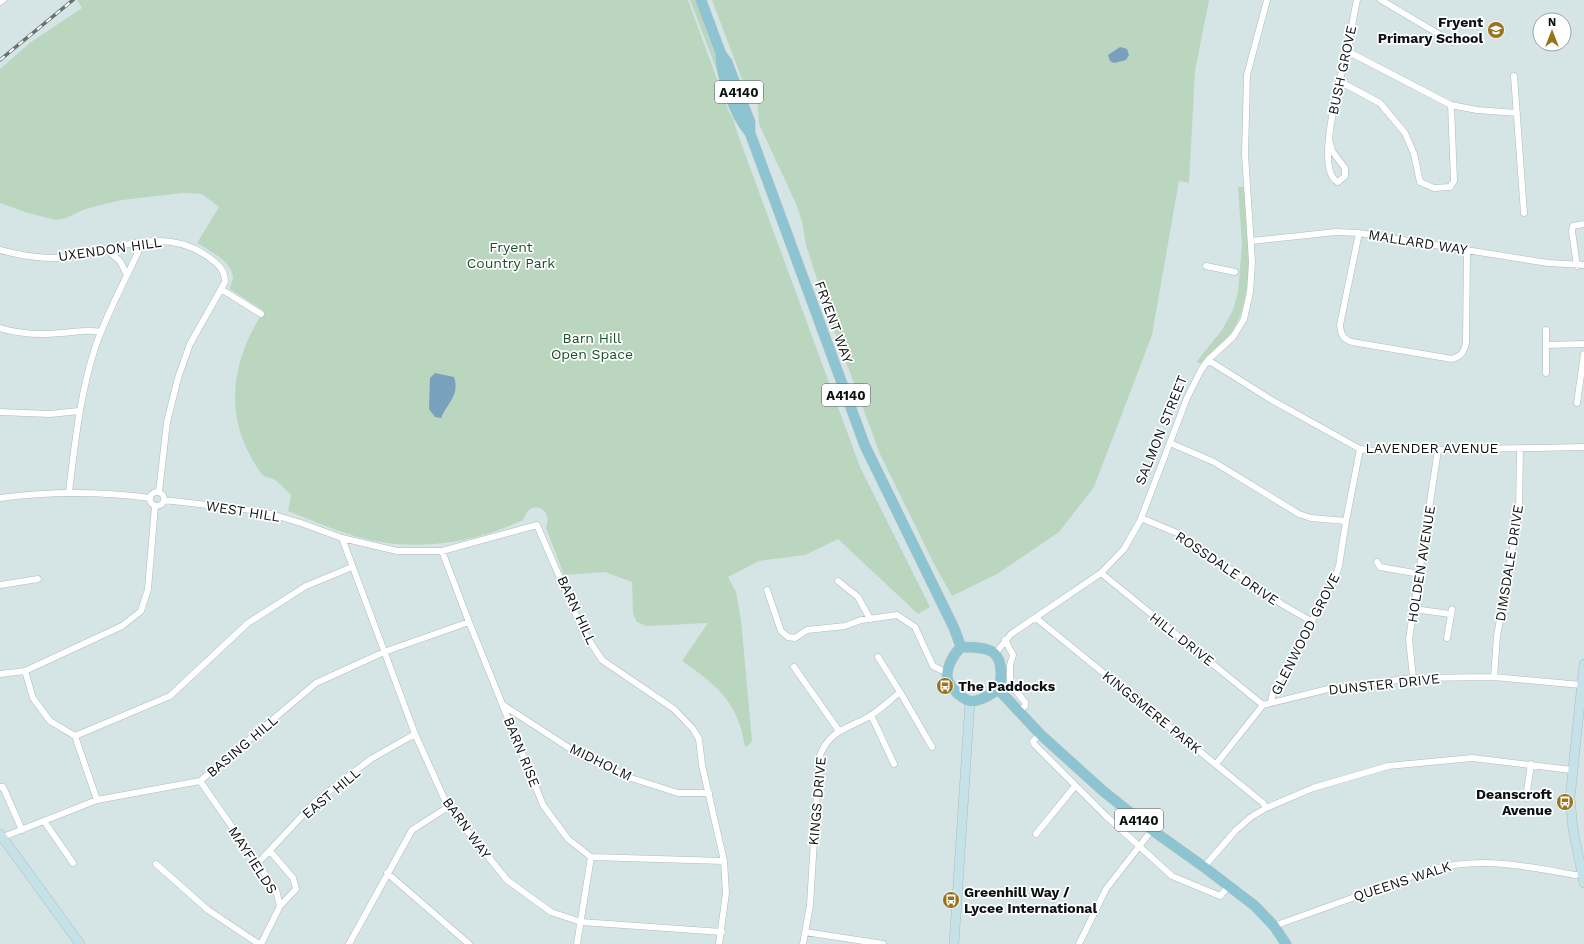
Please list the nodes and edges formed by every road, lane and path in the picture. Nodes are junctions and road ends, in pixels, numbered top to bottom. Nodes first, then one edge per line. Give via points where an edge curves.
1 (3, 0) edge
2 (701, 0) edge
3 (1267, 0) edge
4 (1357, 0) edge
5 (1381, 0) edge
6 (0, 2) edge
7 (1452, 42) dead end
8 (1347, 51) junction
9 (1514, 76) dead end
10 (1339, 82) junction
11 (1451, 105) junction
12 (1517, 113) junction
13 (1329, 139) junction
14 (1524, 214) dead end
15 (1584, 224) edge
16 (1358, 233) junction
17 (1251, 241) junction
18 (140, 242) junction
19 (106, 249) junction
20 (0, 250) edge
21 (1468, 251) junction
22 (1206, 266) dead end
23 (1581, 266) edge
24 (1235, 272) dead end
25 (127, 275) junction
26 (221, 289) junction
27 (260, 314) dead end
28 (0, 328) edge
29 (1546, 330) dead end
30 (101, 332) junction
31 (1584, 344) edge
32 (1547, 345) junction
33 (1584, 354) edge
34 (1208, 360) junction
35 (1546, 373) dead end
36 (1577, 404) dead end
37 (79, 411) junction
38 (0, 412) edge
39 (1170, 443) junction
40 (1584, 447) edge
41 (1520, 448) junction
42 (1360, 449) junction
43 (1438, 450) junction
44 (70, 492) junction
45 (159, 492) junction
46 (0, 498) edge
47 (150, 498) junction
48 (164, 500) junction
49 (155, 506) junction
50 (1141, 518) junction
51 (1346, 521) junction
52 (342, 538) junction
53 (442, 551) junction
54 (1377, 562) dead end
55 (352, 567) junction
56 (1101, 573) junction
57 (1420, 574) junction
58 (38, 579) dead end
59 (838, 580) dead end
60 (0, 585) edge
61 (767, 590) dead end
62 (1414, 609) junction
63 (1036, 618) junction
64 (870, 619) junction
65 (1311, 621) junction
66 (469, 622) junction
67 (1447, 638) dead end
68 (1005, 640) junction
69 (961, 647) junction
70 (384, 652) junction
71 (995, 654) junction
72 (878, 657) dead end
73 (1584, 664) edge
74 (794, 668) dead end
75 (25, 671) junction
76 (947, 673) junction
77 (0, 674) edge
78 (1494, 677) junction
79 (1413, 678) junction
80 (1581, 685) junction
81 (998, 689) junction
82 (900, 692) junction
83 (970, 701) junction
84 (1271, 702) junction
85 (1263, 704) junction
86 (503, 705) junction
87 (1019, 711) junction
88 (871, 715) junction
89 (1580, 730) edge
90 (839, 731) junction
91 (414, 734) junction
92 (1040, 734) junction
93 (75, 736) junction
94 (932, 747) dead end
95 (894, 764) dead end
96 (1216, 764) junction
97 (1531, 764) junction
98 (1572, 770) junction
99 (200, 781) junction
100 (1075, 786) junction
101 (0, 787) edge
102 (709, 792) junction
103 (1526, 798) dead end
104 (97, 800) junction
105 (448, 807) junction
106 (1266, 808) junction
107 (44, 821) junction
108 (22, 830) junction
109 (1152, 830) junction
110 (1036, 834) dead end
111 (1, 836) edge
112 (1140, 847) junction
113 (270, 851) junction
114 (591, 857) junction
115 (724, 861) junction
116 (73, 863) dead end
117 (156, 864) dead end
118 (257, 864) junction
119 (1204, 867) junction
120 (387, 873) junction
121 (1583, 878) edge
122 (1229, 886) junction
123 (280, 906) junction
124 (581, 922) junction
125 (1274, 926) junction
126 (722, 932) junction
127 (805, 932) junction
128 (80, 944) edge
129 (260, 944) edge
130 (349, 944) edge
131 (469, 944) edge
132 (577, 944) edge
133 (719, 944) edge
134 (803, 944) edge
135 (883, 944) edge
136 (954, 944) edge
137 (1079, 944) edge
138 (1286, 944) edge

1 - 6 street
2 - 69 main road, FRYENT WAY / A4140 via 721,54 732,72 750,122 750,133 865,446
3 - 17 street, SALMON STREET via 1247,75 1245,154
4 - 8 street, BUSH GROVE
5 - 7 street
8 - 10 street, BUSH GROVE
8 - 11 street
9 - 12 street
10 - 11 street via 1380,104 1405,133 1414,154 1420,182 1434,188 1450,187 1454,181
10 - 13 street, BUSH GROVE via 1332,109
11 - 12 street
12 - 14 street
13 - 13 street, BUSH GROVE via 1329,172 1338,182 1345,176 1345,168 1332,151
15 - 23 street via 1573,226 1572,231
16 - 17 street, MALLARD WAY via 1336,232
16 - 21 street, MALLARD WAY
16 - 21 street via 1340,326 1341,334 1352,342 1452,359 1460,357 1466,342
17 - 34 street, SALMON STREET via 1250,292 1244,319 1233,337
18 - 19 street, UXENDON HILL
18 - 25 street via 140,248
18 - 26 street, UXENDON HILL via 167,241 187,244 215,261 225,275
19 - 20 street, UXENDON HILL via 65,257 44,258
19 - 25 street via 120,261
21 - 23 street, MALLARD WAY
22 - 24 street
25 - 30 street via 116,294
26 - 27 street
26 - 45 street via 190,344 178,378 167,422
28 - 30 street via 45,334 92,330
29 - 32 street
30 - 37 street
31 - 32 street
32 - 35 street
33 - 36 street
34 - 39 street, SALMON STREET via 1187,398
34 - 42 street, LAVENDER AVENUE via 1270,399
37 - 38 street via 50,414
37 - 44 street
39 - 50 street, SALMON STREET
39 - 51 street via 1214,462 1299,514 1311,518
40 - 41 street, LAVENDER AVENUE
41 - 43 street, LAVENDER AVENUE
41 - 78 street, DIMSDALE DRIVE via 1519,513 1497,636
42 - 43 street, LAVENDER AVENUE
42 - 51 street, GLENWOOD GROVE
43 - 57 street, HOLDEN AVENUE
44 - 46 street
44 - 47 street
45 - 47 street via 154,492
45 - 48 street via 164,496
47 - 49 street via 150,502
48 - 49 street via 160,506
48 - 52 street, WEST HILL via 261,511
49 - 75 street via 148,589 141,611 122,626
50 - 56 street, SALMON STREET via 1124,549
50 - 65 street, ROSSDALE DRIVE via 1177,533
51 - 65 street, GLENWOOD GROVE via 1334,581
52 - 53 street, BARN HILL via 397,551
52 - 55 street, BARN WAY
53 - 66 street, BARN RISE
53 - 102 street, BARN HILL via 537,525 583,631 602,660 674,709 693,729 699,739
54 - 57 street via 1380,567
55 - 70 street, BARN WAY
55 - 93 street via 306,586 248,623 170,696
56 - 63 street, SALMON STREET
56 - 85 street, HILL DRIVE
57 - 62 street, HOLDEN AVENUE
58 - 60 street
59 - 64 street via 858,597
61 - 64 street via 781,631 788,637 795,638 807,630 845,626
62 - 67 street via 1451,611
62 - 79 street, HOLDEN AVENUE via 1409,639
63 - 68 street, SALMON STREET
63 - 96 street, KINGSMERE PARK
64 - 76 street via 896,615 915,627 933,666
65 - 84 street, GLENWOOD GROVE via 1273,692
66 - 70 street, BASING HILL
66 - 86 street, BARN RISE
68 - 71 street, SALMON STREET
68 - 87 street via 1013,655 1010,684 1025,702 1025,706
69 - 71 main road via 988,650
69 - 76 main road
70 - 91 street, BARN WAY
70 - 99 street, BASING HILL via 316,683
71 - 81 main road via 999,661 1001,682
72 - 82 street
73 - 80 street
74 - 90 street
75 - 77 street
75 - 93 street via 33,698 50,721
76 - 83 main road via 949,683 961,697
78 - 79 street, DUNSTER DRIVE
78 - 80 street, DUNSTER DRIVE
79 - 84 street, DUNSTER DRIVE via 1328,689
80 - 89 street
81 - 83 main road via 978,700
81 - 87 main road, A4140
82 - 88 street, KINGS DRIVE
82 - 94 street
83 - 136 street
84 - 85 street, DUNSTER DRIVE
85 - 96 street
86 - 102 street, MIDHOLM via 586,759 678,793
86 - 114 street, BARN RISE via 543,805 568,839
87 - 92 main road, A4140
88 - 90 street, KINGS DRIVE
88 - 95 street
89 - 98 street
90 - 127 street, KINGS DRIVE via 824,745 819,758 810,905
91 - 105 street, BARN WAY
91 - 113 street, EAST HILL via 371,759 315,802
92 - 100 street via 1034,744
92 - 109 main road, A4140 via 1103,791
93 - 104 street
96 - 106 street, KINGSMERE PARK
97 - 98 street
97 - 103 street
97 - 106 street via 1472,758 1388,766 1314,788
98 - 121 street via 1570,798 1573,829
99 - 104 street, BASING HILL
99 - 118 street, MAYFIELDS
100 - 110 street
100 - 112 street
101 - 108 street via 3,787
102 - 115 street, BARN HILL
104 - 107 street, BASING HILL
105 - 120 street via 412,830
105 - 124 street, BARN WAY via 507,880 551,912
106 - 119 street via 1236,830
107 - 108 street, BASING HILL
107 - 116 street
108 - 111 street, BASING HILL
109 - 112 street
109 - 119 main road, A4140
111 - 128 street
112 - 122 street via 1172,876 1220,896
112 - 137 street via 1106,889
113 - 118 street, EAST HILL
113 - 123 street via 293,878 296,888
114 - 115 street
114 - 124 street
115 - 126 street, BARN HILL via 726,893
117 - 129 street via 208,910
118 - 123 street, MAYFIELDS via 276,890
119 - 122 main road, A4140
120 - 130 street
120 - 131 street
121 - 125 street, QUEENS WALK via 1526,866 1481,861 1452,864
122 - 125 main road, A4140 via 1255,906
123 - 129 street, MAYFIELDS
124 - 126 street, BARN WAY
124 - 132 street
125 - 138 main road, A4140
126 - 133 street, BARN HILL
127 - 134 street, KINGS DRIVE
127 - 135 street

